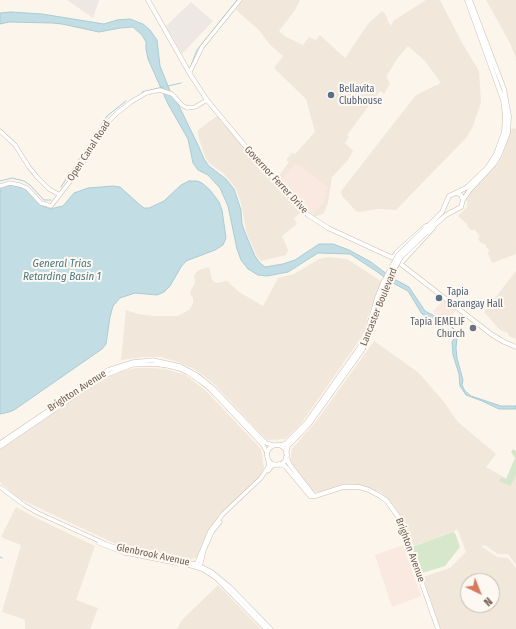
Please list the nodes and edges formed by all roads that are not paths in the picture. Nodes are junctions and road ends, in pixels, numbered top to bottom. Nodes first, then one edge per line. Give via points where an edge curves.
1 (148, 0) edge
2 (240, 0) edge
3 (467, 0) edge
4 (470, 0) edge
5 (190, 72) junction
6 (207, 100) junction
7 (0, 131) edge
8 (0, 186) edge
9 (457, 193) junction
10 (58, 197) junction
11 (463, 200) junction
12 (447, 202) junction
13 (454, 210) junction
14 (440, 217) junction
15 (393, 258) junction
16 (401, 263) junction
17 (379, 299) junction
18 (516, 347) edge
19 (0, 442) edge
20 (274, 445) junction
21 (280, 445) junction
22 (0, 447) edge
23 (267, 453) junction
24 (286, 455) junction
25 (268, 460) junction
26 (277, 464) junction
27 (0, 487) edge
28 (0, 490) edge
29 (315, 496) junction
30 (198, 566) junction
31 (266, 629) edge
32 (271, 629) edge
33 (438, 629) edge

1 - 5 main road, Governor Ferrer Drive
2 - 5 street via 201,49
3 - 9 main road via 503,100 505,124 500,146 492,162 470,186
4 - 11 main road via 504,90 509,116 508,133 499,156
5 - 6 main road, Governor Ferrer Drive
6 - 10 street, Open Canal Road via 190,108 183,106 172,94 160,90 146,93 131,102 114,115
6 - 15 main road, Governor Ferrer Drive via 255,158 308,215 328,228
7 - 10 street via 15,145 37,177
8 - 10 street via 10,183 20,185 44,204 50,204
9 - 11 main road
9 - 12 main road via 450,195
11 - 13 main road via 461,207
12 - 13 main road via 449,208
12 - 14 main road, Lancaster Boulevard
13 - 14 main road, Lancaster Boulevard
14 - 15 main road via 421,229
14 - 16 main road via 428,235
14 - 17 main road, Lancaster Boulevard, bridge via 398,255 383,283
15 - 16 main road, Governor Ferrer Drive
16 - 18 main road, Governor Ferrer Drive via 491,334
17 - 21 main road, Lancaster Boulevard via 360,347 306,422 285,444
17 - 24 main road, Lancaster Boulevard via 370,336 363,349 309,424 288,446
19 - 20 street, Brighton Avenue via 108,370 133,362 153,360 180,366 197,375 266,443
20 - 21 main road
20 - 23 main road
21 - 24 main road
22 - 23 street, Brighton Avenue via 104,376 132,365 154,364 180,369 204,384 263,445
23 - 25 main road
24 - 26 main road via 284,461
24 - 29 main road via 290,465
25 - 26 main road
25 - 30 street via 268,467 261,478 223,514 210,531
26 - 29 main road via 285,466 308,495
26 - 30 street via 224,515 212,532
27 - 30 street, Glenbrook Avenue via 38,513 106,544
28 - 30 street, Glenbrook Avenue via 37,515 113,549 141,557
29 - 33 main road, Brighton Avenue via 344,487 358,487 369,490 386,501 399,518
30 - 31 street, Glenbrook Avenue via 218,579
30 - 32 street, Glenbrook Avenue via 222,578

